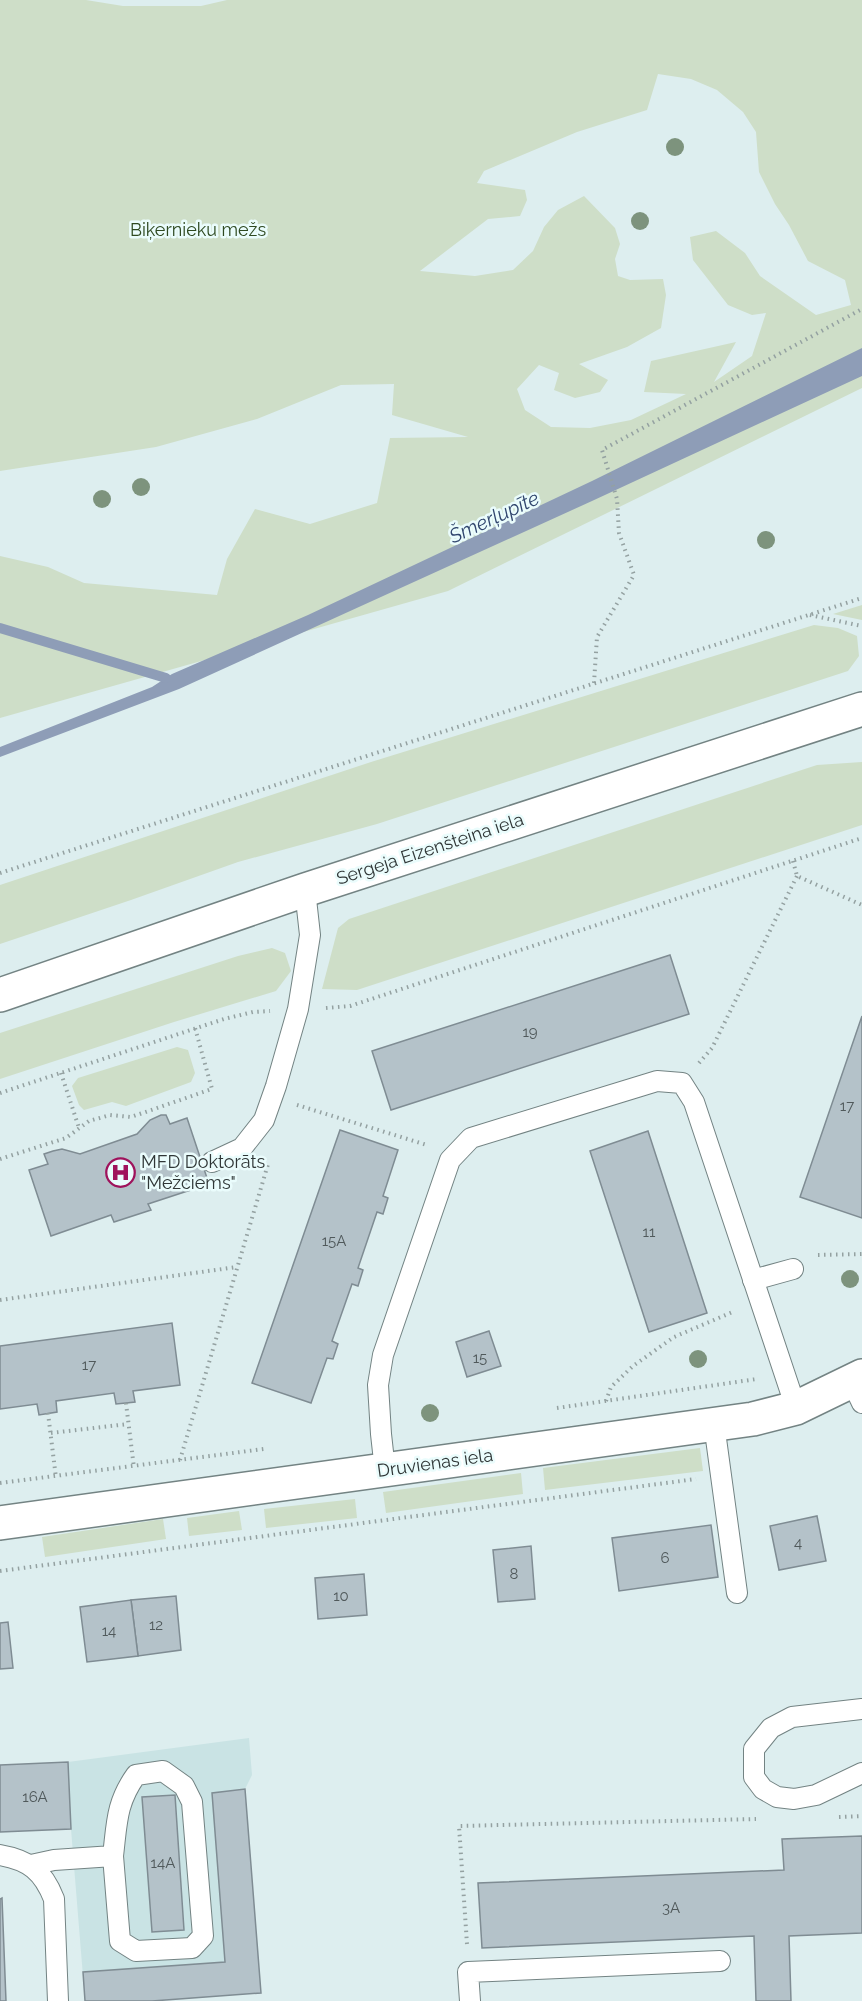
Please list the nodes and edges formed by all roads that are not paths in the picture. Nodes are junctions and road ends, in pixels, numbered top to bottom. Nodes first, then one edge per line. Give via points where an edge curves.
1 (862, 709) edge
2 (305, 890) junction
3 (0, 995) edge
4 (212, 1162) dead end
5 (793, 1269) road end
6 (753, 1280) junction
7 (859, 1387) edge
8 (796, 1408) junction
9 (714, 1424) junction
10 (385, 1470) junction
11 (0, 1523) edge
12 (737, 1593) dead end
13 (862, 1709) edge
14 (862, 1773) edge
15 (0, 1855) edge
16 (113, 1856) junction
17 (31, 1865) junction
18 (720, 1961) dead end
19 (58, 2001) edge
20 (470, 2001) edge

1 - 2 street, Sergeja Eizenšteina iela
2 - 3 street, Sergeja Eizenšteina iela
2 - 4 lane via 310,935 298,1009 264,1120 242,1148
5 - 6 lane
6 - 8 lane
6 - 10 lane via 694,1102 682,1083 657,1081 471,1138 450,1160 383,1355 378,1385
7 - 8 street, Druvienas iela
8 - 9 street, Druvienas iela
9 - 10 street, Druvienas iela
9 - 12 lane
10 - 11 street, Druvienas iela
13 - 14 lane via 792,1717 771,1728 754,1749 754,1777 763,1789 777,1797 794,1799 816,1795
15 - 17 lane
16 - 16 lane via 120,1941 136,1951 192,1948 203,1936 192,1802 184,1786 163,1771 136,1775 125,1790 119,1809
16 - 17 lane
17 - 19 lane via 48,1884 54,1899
18 - 20 lane via 468,1972

